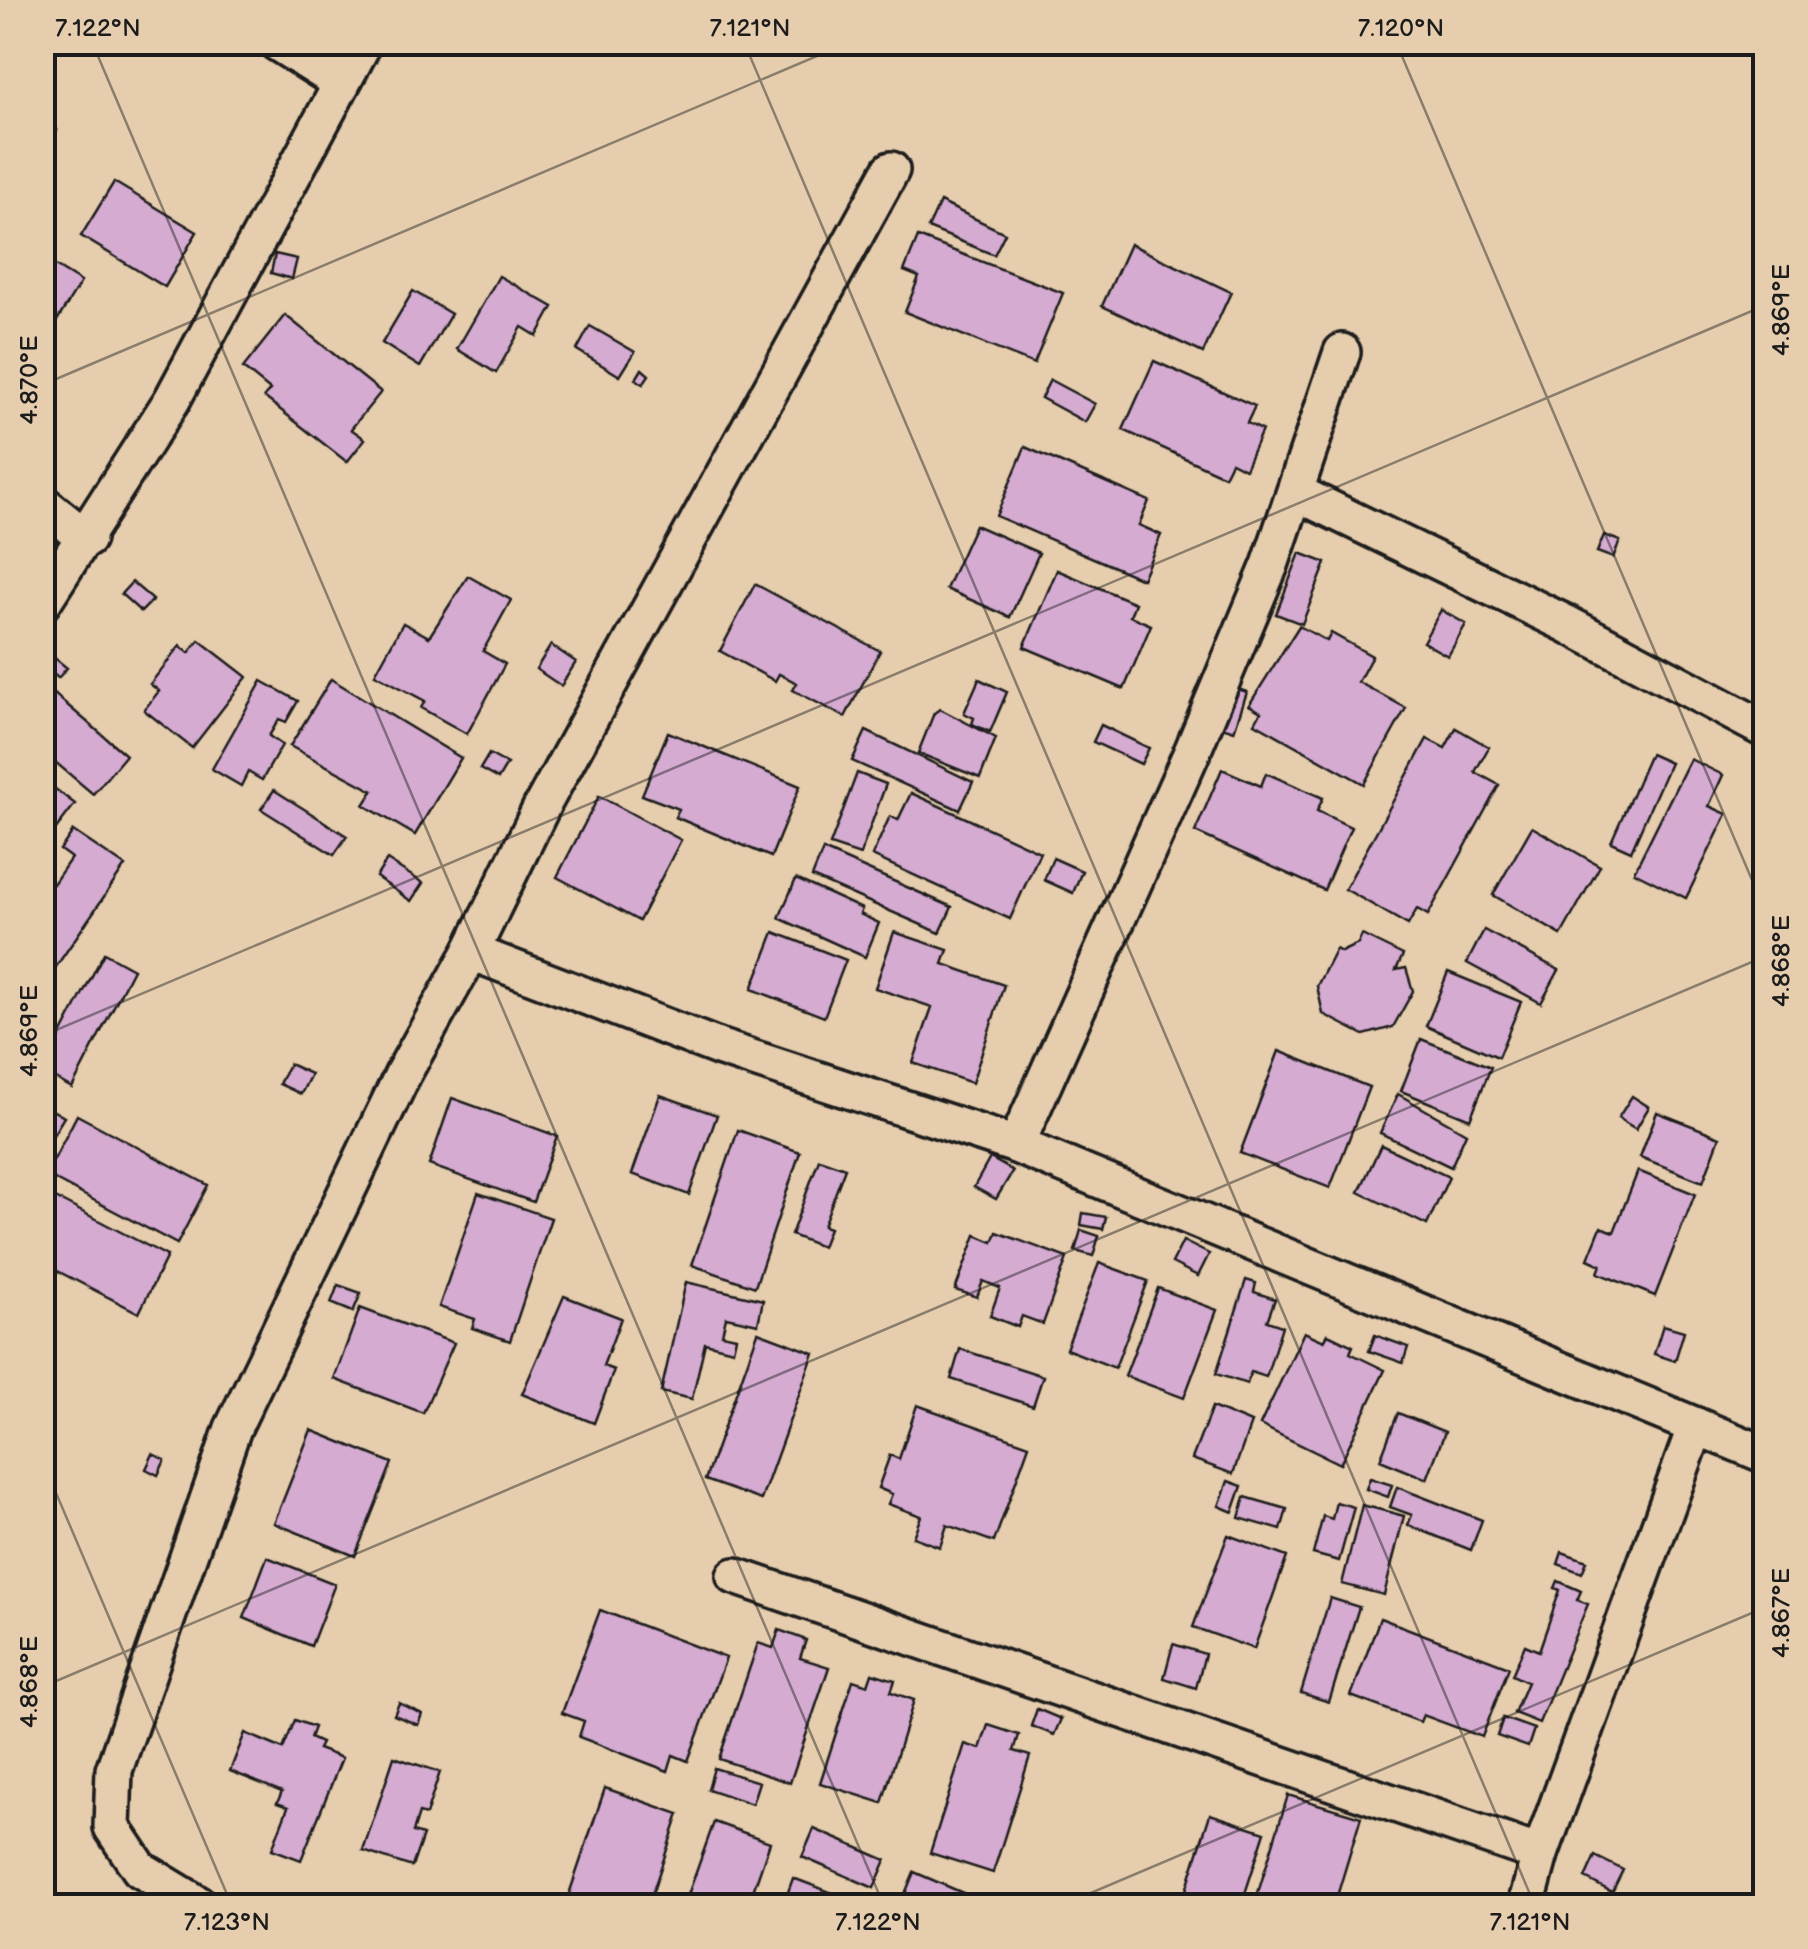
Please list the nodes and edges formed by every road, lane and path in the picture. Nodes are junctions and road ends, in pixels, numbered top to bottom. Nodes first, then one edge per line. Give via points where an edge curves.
1 (276, 42) edge
2 (364, 42) edge
3 (341, 84) junction
4 (892, 170) dead end
5 (1342, 352) dead end
6 (1296, 493) junction
7 (42, 503) edge
8 (86, 538) junction
9 (42, 603) edge
10 (1766, 730) edge
11 (470, 952) junction
12 (1016, 1145) junction
13 (1696, 1426) junction
14 (1766, 1454) edge
15 (735, 1576) dead end
16 (1540, 1854) junction
17 (201, 1906) edge
18 (1526, 1906) edge

1 - 3 street
2 - 3 street
3 - 8 street via 172,400
4 - 11 street via 552,787
5 - 6 street
6 - 10 street via 1565,623
6 - 12 street via 1192,752
7 - 8 street
8 - 9 street
11 - 12 street via 718,1047
11 - 17 street via 404,1072 232,1428 114,1770 112,1827 140,1869
12 - 13 street
13 - 14 street
13 - 16 street
15 - 16 street
16 - 18 street

